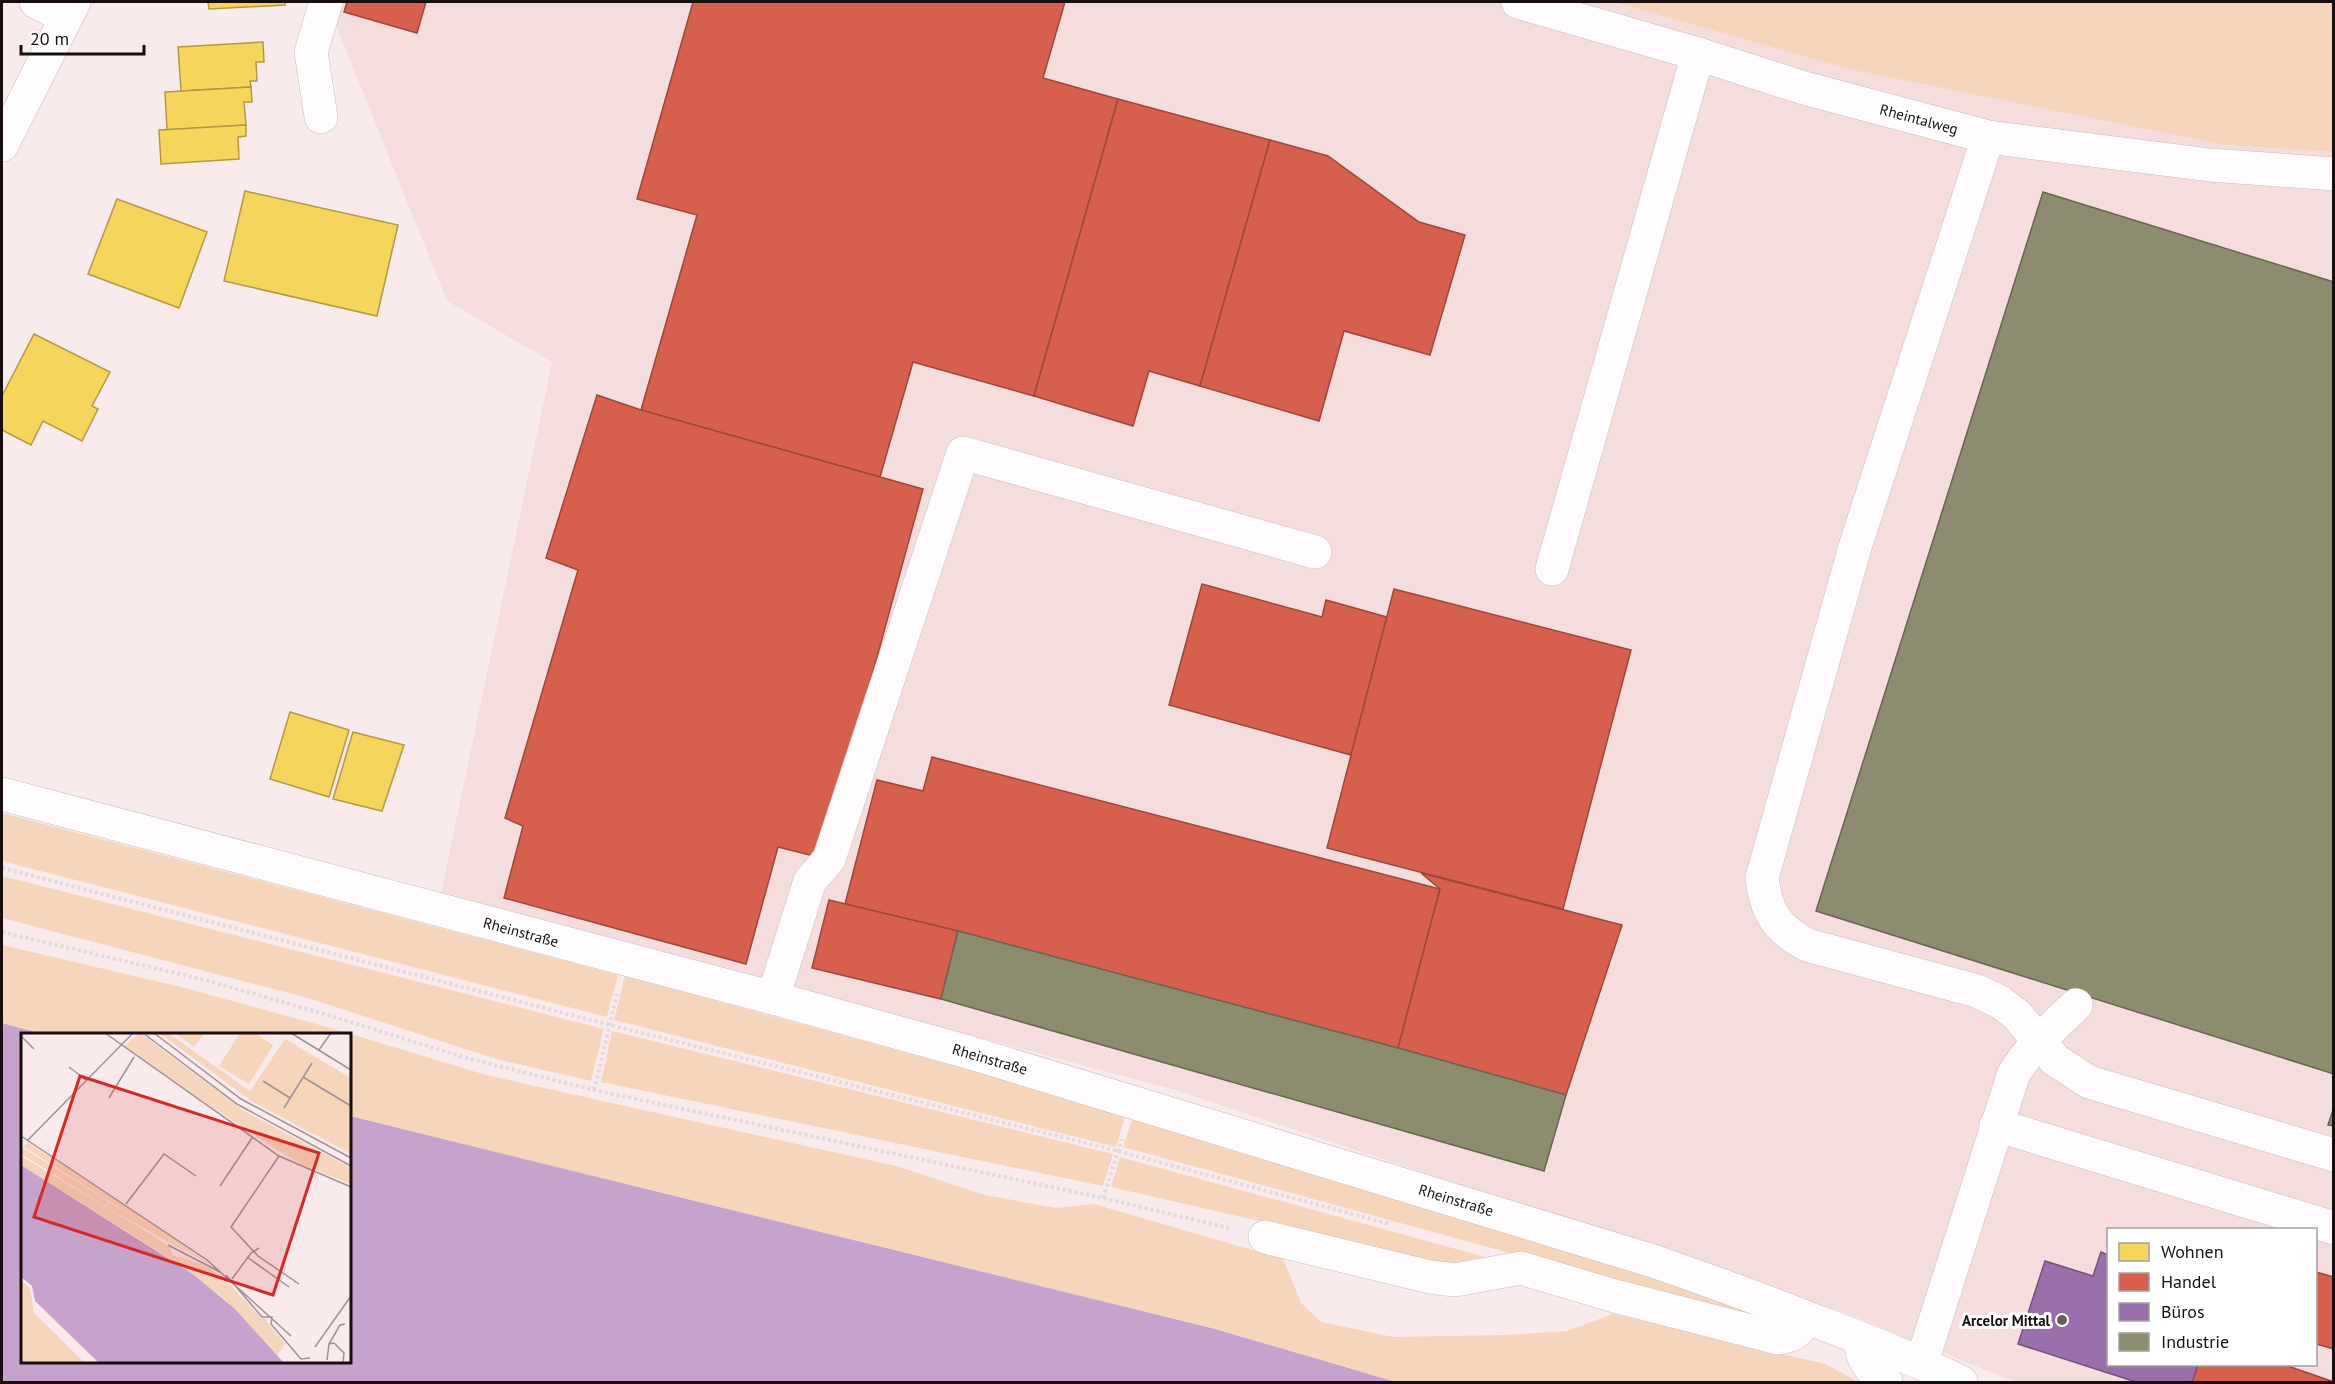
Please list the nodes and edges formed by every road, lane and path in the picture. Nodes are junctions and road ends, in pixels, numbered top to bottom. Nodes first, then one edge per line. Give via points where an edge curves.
1 (36, 2) edge
2 (326, 2) edge
3 (1518, 2) edge
4 (70, 9) edge
5 (1698, 54) junction
6 (321, 117) dead end
7 (1988, 137) junction
8 (2, 145) edge
9 (2334, 174) edge
10 (1315, 552) dead end
11 (1552, 569) dead end
12 (2, 794) edge
13 (2, 868) edge
14 (2, 932) edge
15 (773, 998) junction
16 (2076, 1005) dead end
17 (613, 1011) dead end
18 (610, 1024) junction
19 (2039, 1041) junction
20 (594, 1090) junction
21 (1996, 1125) junction
22 (1122, 1139) dead end
23 (1119, 1151) junction
24 (2334, 1155) edge
25 (1102, 1198) junction
26 (1395, 1225) dead end
27 (2334, 1228) edge
28 (1265, 1237) joint
29 (1807, 1318) junction
30 (1860, 1338) junction
31 (1922, 1362) junction
32 (1886, 1383) edge
33 (1960, 1383) edge

1 - 4 street
2 - 6 street via 311,52
3 - 5 street, Rheintalweg
4 - 8 street
5 - 7 street, Rheintalweg via 1804,88
5 - 11 street
7 - 9 street, Rheintalweg via 2210,165
7 - 19 street via 1855,547 1762,878 1765,901 1791,936 1807,945 1977,991 2017,1015
10 - 15 street via 963,453 829,859 810,881
12 - 15 street, Rheinstraße
13 - 18 path
14 - 20 path via 209,981 463,1057
15 - 29 street, Rheinstraße via 1078,1085 1543,1226 1663,1264
16 - 19 street
17 - 18 path
18 - 20 path
18 - 23 path
19 - 21 street via 2014,1073
19 - 24 street via 2055,1060 2089,1082
20 - 25 path
21 - 27 street
21 - 31 street
22 - 23 path
23 - 25 path
23 - 26 path
25 - 28 path
28 - 29 street via 1430,1277 1455,1280 1521,1268 1778,1338 1791,1337
29 - 30 street, Rheinstraße
30 - 31 street, Rheinstraße
30 - 32 street via 1866,1364
31 - 33 street, Rheinstraße

